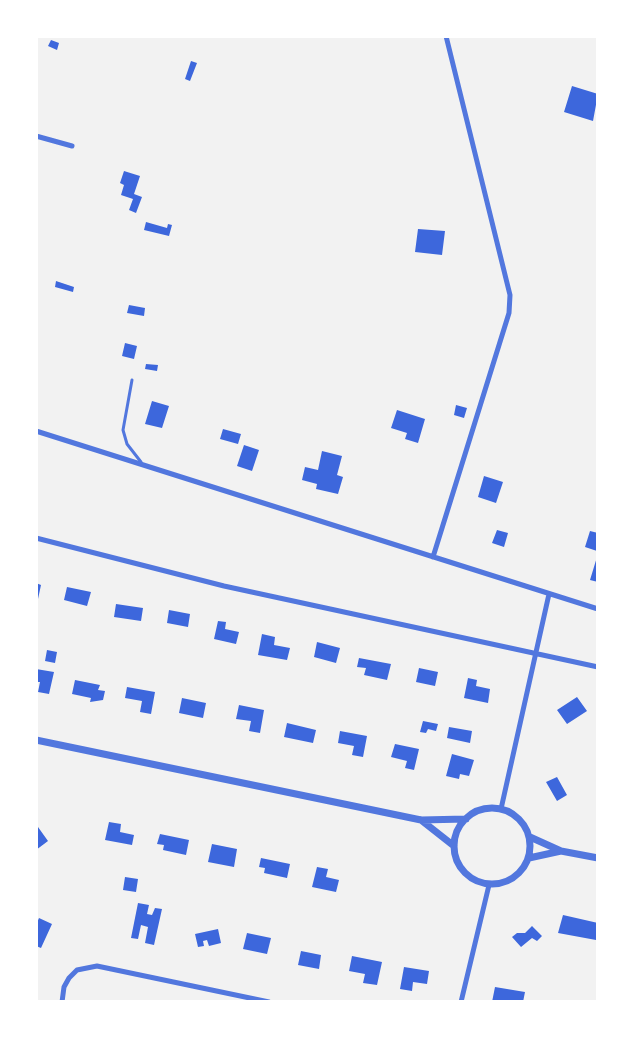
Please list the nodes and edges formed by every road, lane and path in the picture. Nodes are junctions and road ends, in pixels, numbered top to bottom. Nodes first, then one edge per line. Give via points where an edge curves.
1 (446, 36) edge
2 (36, 136) edge
3 (72, 146) dead end
4 (132, 380) dead end
5 (36, 431) edge
6 (145, 465) junction
7 (36, 538) edge
8 (433, 557) junction
9 (549, 594) junction
10 (598, 609) edge
11 (537, 654) junction
12 (598, 667) edge
13 (36, 740) edge
14 (501, 809) junction
15 (466, 819) junction
16 (421, 820) junction
17 (530, 837) junction
18 (454, 846) junction
19 (561, 851) junction
20 (529, 858) junction
21 (598, 858) edge
22 (489, 885) junction
23 (62, 1002) edge
24 (269, 1002) edge
25 (461, 1002) edge

1 - 8 street via 510,294 509,313
2 - 3 street
4 - 6 lane via 123,430 127,444
5 - 6 street
6 - 8 street
7 - 11 street via 224,586
8 - 9 street
9 - 10 street
9 - 11 street
11 - 12 street
11 - 14 street
13 - 16 street
14 - 15 street via 482,809
14 - 17 street via 514,814
15 - 16 street
15 - 18 street via 459,827
16 - 18 street
17 - 19 street
17 - 20 street
18 - 22 street via 456,860 464,872
19 - 20 street
19 - 21 street
20 - 22 street via 518,875
22 - 25 street
23 - 24 street via 64,987 76,970 97,966

